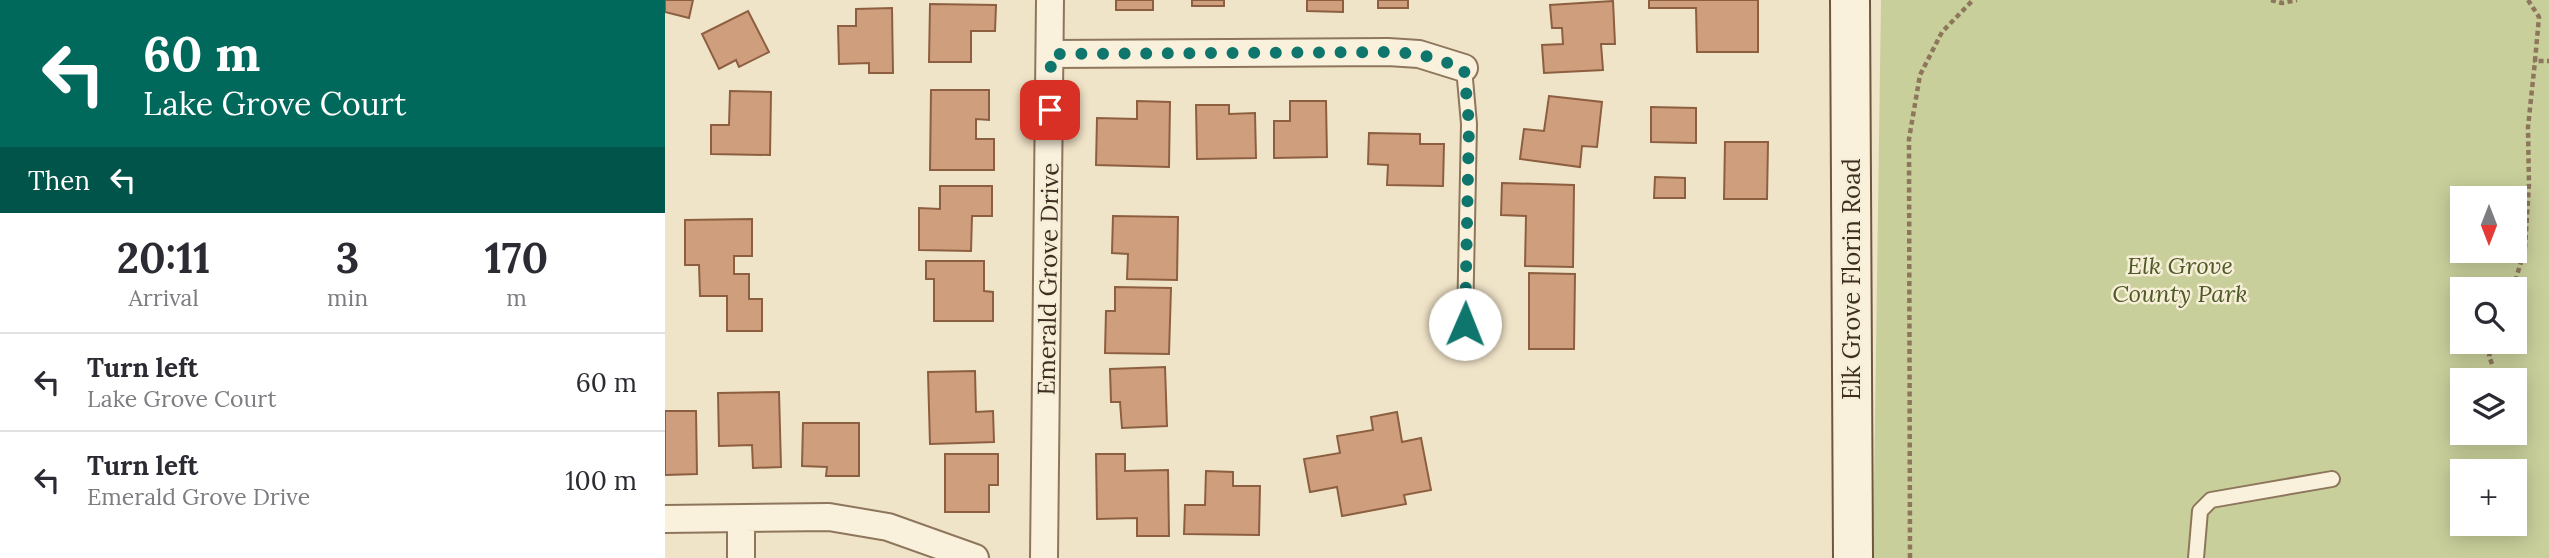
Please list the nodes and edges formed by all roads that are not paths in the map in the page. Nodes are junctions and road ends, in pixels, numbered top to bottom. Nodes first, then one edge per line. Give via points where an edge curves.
1 (1050, 0) edge
2 (1850, 0) edge
3 (1051, 54) junction
4 (1464, 68) joint
5 (1465, 324) dead end
6 (2332, 479) dead end
7 (665, 519) edge
8 (741, 519) junction
9 (741, 558) edge
10 (975, 558) edge
11 (1044, 558) edge
12 (1853, 558) edge
13 (2196, 558) edge

1 - 3 street, Emerald Grove Drive
2 - 12 main road, Elk Grove Florin Road
3 - 4 street via 1388,52 1419,54
3 - 11 street, Emerald Grove Drive
4 - 5 lane via 1469,124
6 - 13 lane via 2211,500 2200,510
7 - 8 street
8 - 9 street
8 - 10 street via 859,521

